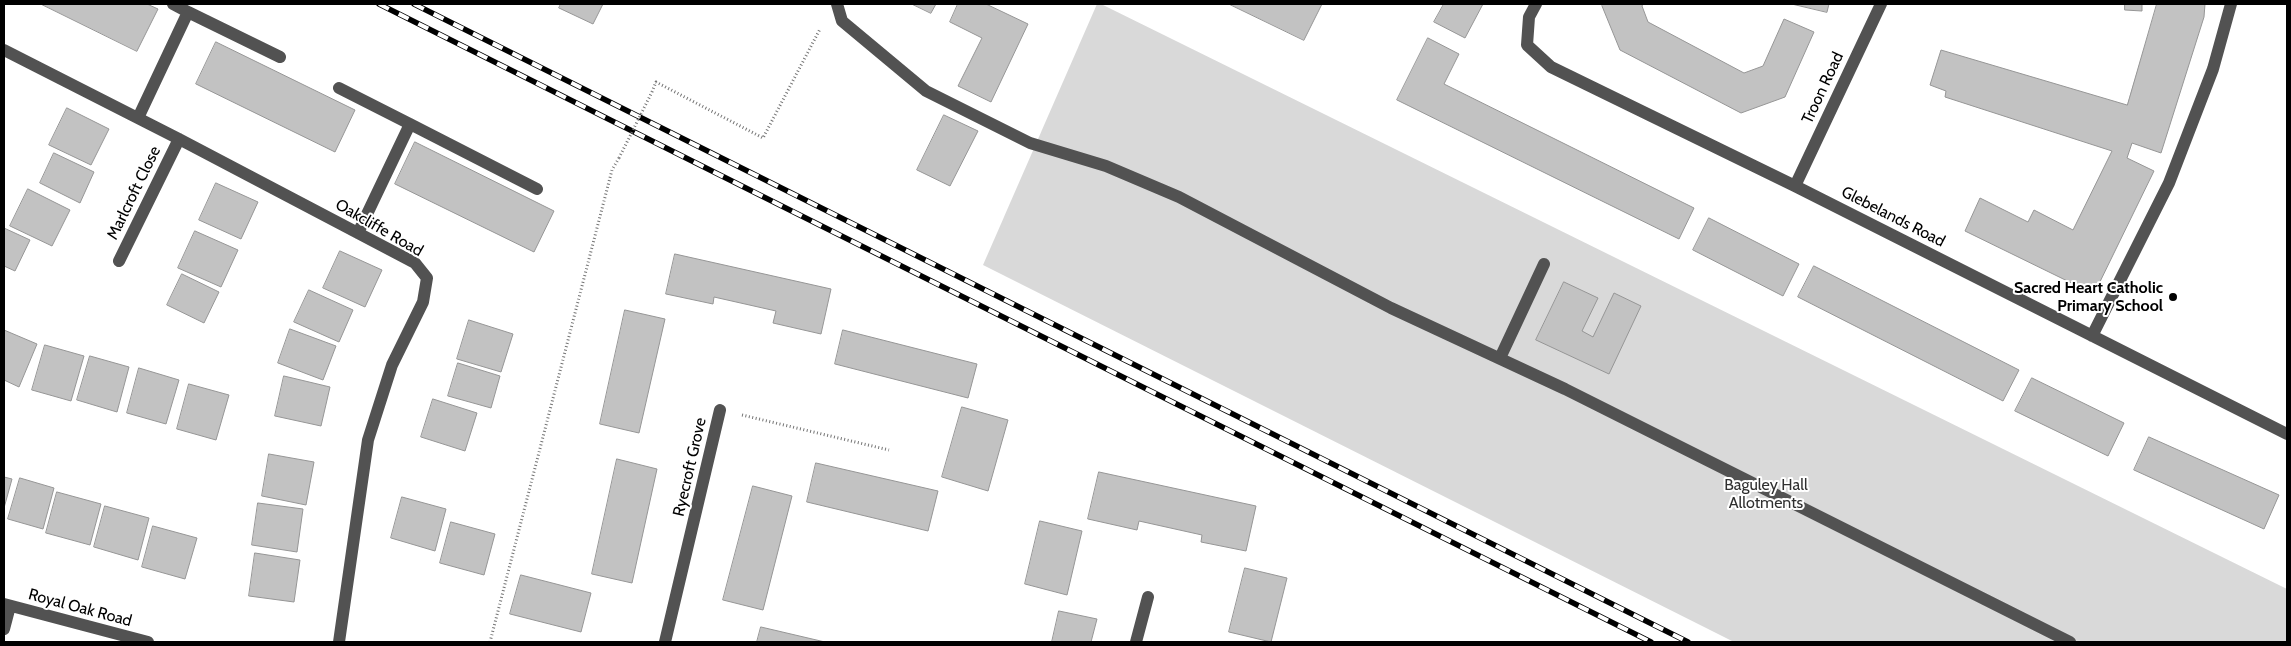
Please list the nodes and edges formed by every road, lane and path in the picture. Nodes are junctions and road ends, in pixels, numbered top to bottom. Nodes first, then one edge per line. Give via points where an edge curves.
1 (173, 4) edge
2 (837, 4) edge
3 (1536, 4) edge
4 (1881, 4) edge
5 (2231, 4) edge
6 (188, 12) junction
7 (825, 20) dead end
8 (4, 50) edge
9 (280, 57) dead end
10 (339, 88) dead end
11 (138, 118) junction
12 (410, 124) junction
13 (179, 139) junction
14 (1795, 186) junction
15 (537, 189) dead end
16 (358, 233) junction
17 (119, 262) dead end
18 (1544, 264) dead end
19 (2092, 336) junction
20 (1500, 358) junction
21 (720, 410) joint
22 (2287, 434) edge
23 (889, 450) dead end
24 (1148, 597) dead end
25 (7, 605) edge
26 (4, 629) edge
27 (148, 642) edge
28 (339, 642) edge
29 (490, 642) edge
30 (666, 642) edge
31 (1136, 642) edge
32 (2070, 642) edge

1 - 6 street
2 - 20 street via 842,21 926,91 1030,144 1106,166 1180,197 1391,308
3 - 14 street, Glebelands Road via 1529,17 1527,46 1551,66
4 - 14 street, Troon Road
5 - 19 street via 2213,69 2169,183
6 - 9 street
6 - 11 street
7 - 29 path, bridge via 763,138 656,82 612,170
8 - 11 street, Oakcliffe Road
10 - 12 street
11 - 13 street, Oakcliffe Road
12 - 15 street
12 - 16 street
13 - 16 street, Oakcliffe Road
13 - 17 street, Marlcroft Close
14 - 19 street, Glebelands Road
16 - 28 street, Oakcliffe Road via 415,263 427,278 423,302 392,365 368,440
18 - 20 street
19 - 22 street, Glebelands Road
20 - 32 street
21 - 23 path, Ryecroft Grove
21 - 30 street, Ryecroft Grove
24 - 31 street
25 - 26 street
25 - 27 street, Royal Oak Road

